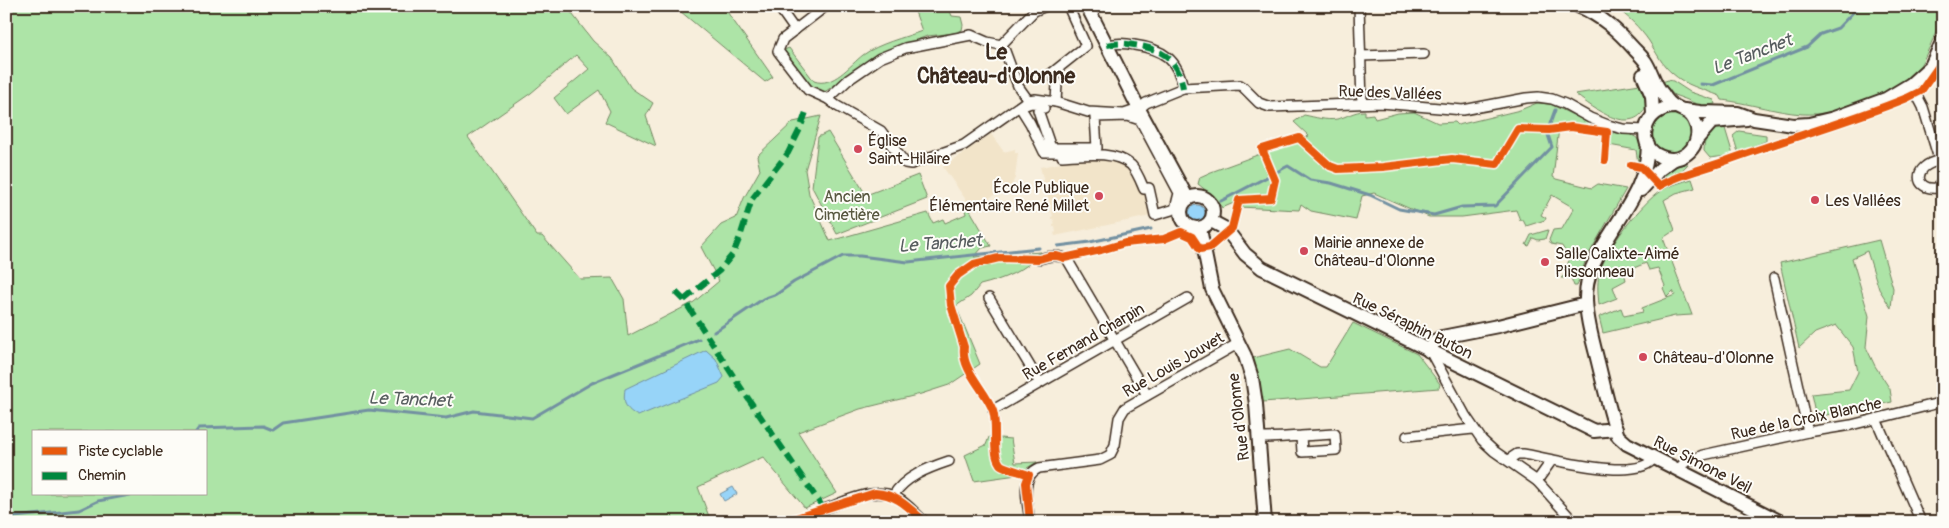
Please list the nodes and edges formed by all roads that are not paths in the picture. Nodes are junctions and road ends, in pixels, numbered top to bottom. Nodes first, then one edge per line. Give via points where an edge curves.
1 (778, 6) edge
2 (826, 6) edge
3 (1046, 6) edge
4 (1068, 6) edge
5 (1087, 6) edge
6 (1360, 6) edge
7 (1578, 6) edge
8 (795, 30) junction
9 (1943, 40) edge
10 (1001, 45) junction
11 (1107, 45) junction
12 (1634, 49) junction
13 (1424, 54) dead end
14 (1360, 56) junction
15 (1911, 84) junction
16 (1183, 88) junction
17 (828, 99) junction
18 (1028, 100) junction
19 (1056, 102) junction
20 (1362, 103) junction
21 (1679, 108) junction
22 (1139, 110) junction
23 (1653, 114) junction
24 (1754, 119) junction
25 (1645, 130) junction
26 (1697, 139) junction
27 (1648, 144) junction
28 (1674, 159) junction
29 (1939, 161) junction
30 (1943, 172) edge
31 (1943, 180) edge
32 (1188, 199) junction
33 (1631, 201) junction
34 (1175, 209) joint
35 (1212, 221) junction
36 (1200, 228) junction
37 (1039, 259) dead end
38 (1774, 278) dead end
39 (990, 298) dead end
40 (1188, 298) dead end
41 (1586, 304) junction
42 (1116, 340) junction
43 (1239, 343) junction
44 (1430, 351) junction
45 (1450, 361) junction
46 (1040, 383) junction
47 (1449, 387) junction
48 (1147, 395) junction
49 (1943, 402) edge
50 (993, 410) dead end
51 (1876, 419) junction
52 (1473, 429) junction
53 (1616, 429) junction
54 (1808, 432) junction
55 (1302, 436) dead end
56 (1407, 436) dead end
57 (1258, 438) junction
58 (1654, 458) junction
59 (1508, 460) junction
60 (1552, 460) junction
61 (949, 461) dead end
62 (1679, 470) junction
63 (1537, 482) junction
64 (893, 496) junction
65 (824, 509) dead end
66 (925, 522) edge
67 (1030, 522) edge
68 (1264, 522) edge
69 (1574, 522) edge
70 (1781, 522) edge
71 (1921, 522) edge

1 - 8 street
2 - 8 street
3 - 10 street via 1034,11
4 - 19 street via 1086,46 1052,73 1057,84
5 - 11 street
6 - 14 street
7 - 12 street via 1616,28
8 - 17 street via 780,42 778,51 808,90
9 - 15 street via 1931,66
10 - 17 street via 971,35 905,48 880,58 848,80
10 - 18 street via 1018,86
11 - 16 street via 1139,45 1163,53 1176,66
11 - 22 street
12 - 21 street via 1645,60 1660,91
12 - 23 street via 1652,96
13 - 14 street
14 - 20 street
15 - 24 street via 1876,103 1819,122 1793,125
15 - 29 street via 1923,107
16 - 20 street, Rue des Vallées via 1240,85 1259,103 1270,107
16 - 22 street, Rue des Vallées via 1146,103
17 - 18 street via 881,131 905,163 911,164 964,145
18 - 19 street
19 - 22 street via 1088,112 1124,114
20 - 25 street, Rue des Vallées via 1463,110 1538,97 1552,99 1608,125
21 - 23 street via 1664,108
21 - 24 street via 1706,113 1730,111
21 - 26 street via 1689,113 1696,125
22 - 32 street
23 - 25 street
24 - 26 street via 1712,122
25 - 27 street
26 - 28 street via 1689,152
27 - 28 street via 1658,156
27 - 33 street via 1645,171
28 - 33 street via 1660,169
29 - 30 street
29 - 31 street via 1922,168 1919,176 1921,183 1930,189 1937,188
32 - 35 street via 1198,196 1208,200 1214,210
32 - 36 street via 1182,208 1182,218 1189,226
33 - 41 street via 1594,263 1586,288
34 - 34 street via 1179,193 1140,120 1128,116 1095,117 1098,148 1051,148 1038,110 1044,108 1043,104 1020,108 1044,152 1060,152 1062,156 1097,154 1121,159 1132,166 1144,189 1150,188 1155,215
35 - 36 street
35 - 44 street, Rue Séraphin Buton via 1226,228 1245,254 1262,268
36 - 43 street, Rue d'Olonne via 1208,278
37 - 42 street via 1057,256 1067,259
38 - 54 street
39 - 46 street
40 - 42 street, Rue Fernand Charpin
41 - 44 street via 1442,337 1435,341
41 - 53 street
42 - 46 street, Rue Fernand Charpin
42 - 48 street
43 - 48 street, Rue Louis Jouvet
43 - 57 street, Rue d'Olonne via 1252,378
44 - 45 street, Rue Séraphin Buton
44 - 47 street
45 - 47 street
45 - 53 street, Rue Séraphin Buton via 1594,431
46 - 50 street, Rue Fernand Charpin
47 - 52 street
48 - 67 street, Rue Louis Jouvet via 1121,413 1110,455 1100,460 1039,468 1029,475 1026,483
49 - 51 street, Rue de la Croix Blanche
51 - 54 street, Rue de la Croix Blanche
51 - 71 street
52 - 56 street
52 - 59 street via 1494,451
53 - 58 street, Rue Simone Veil via 1621,440
54 - 62 street, Rue de la Croix Blanche via 1704,455 1684,463
55 - 57 street
57 - 68 street, Rue d'Olonne
58 - 60 street via 1644,467 1617,469
58 - 62 street, Rue Simone Veil
59 - 60 street via 1517,454
59 - 63 street
60 - 63 street
61 - 64 street via 906,480
62 - 70 street, Rue Simone Veil
63 - 69 street
64 - 65 street via 875,493
64 - 66 street

